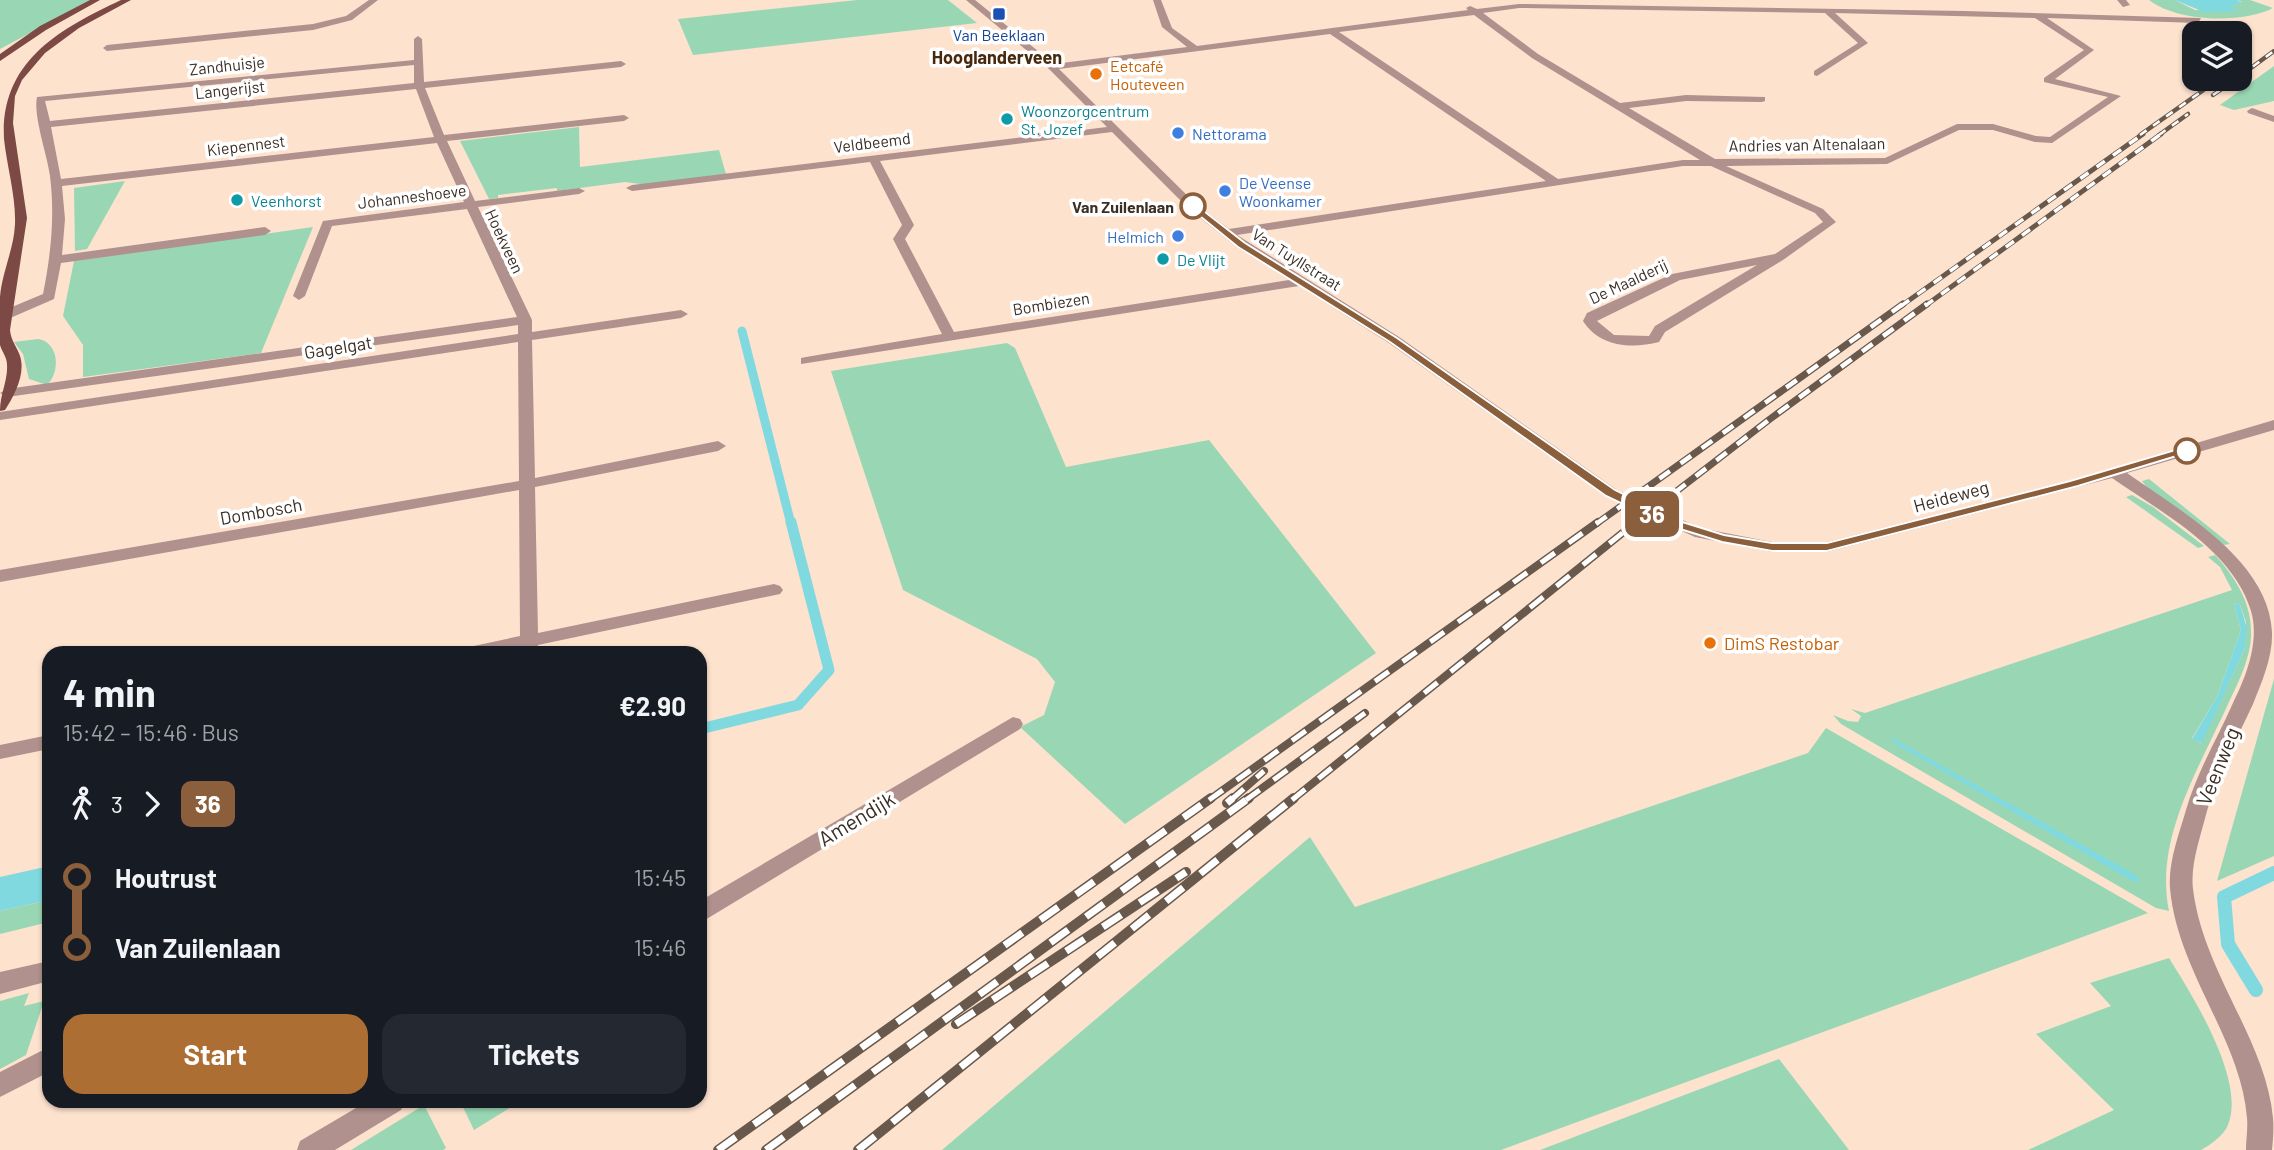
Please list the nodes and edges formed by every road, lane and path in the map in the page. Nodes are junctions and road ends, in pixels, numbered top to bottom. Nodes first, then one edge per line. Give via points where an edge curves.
1 (96, 0) edge
2 (127, 0) edge
3 (374, 0) edge
4 (970, 0) edge
5 (1157, 0) edge
6 (1459, 0) edge
7 (1754, 0) edge
8 (1948, 2) dead end
9 (2124, 2) edge
10 (2107, 5) dead end
11 (1473, 10) junction
12 (1766, 10) junction
13 (1827, 11) junction
14 (1964, 13) junction
15 (2037, 15) junction
16 (2198, 20) dead end
17 (1330, 30) junction
18 (418, 39) dead end
19 (107, 48) dead end
20 (1195, 48) junction
21 (0, 58) edge
22 (417, 62) junction
23 (621, 64) dead end
24 (1052, 67) junction
25 (1817, 73) dead end
26 (419, 84) junction
27 (1762, 99) dead end
28 (1619, 106) junction
29 (2252, 111) dead end
30 (3, 115) edge
31 (624, 117) dead end
32 (2274, 119) edge
33 (45, 125) junction
34 (1115, 129) junction
35 (440, 138) junction
36 (873, 158) junction
37 (1711, 160) junction
38 (1555, 182) junction
39 (56, 183) junction
40 (632, 188) dead end
41 (579, 191) dead end
42 (470, 204) junction
43 (265, 231) dead end
44 (1226, 233) junction
45 (1779, 257) junction
46 (56, 260) junction
47 (1301, 282) junction
48 (299, 296) dead end
49 (681, 314) dead end
50 (3, 316) junction
51 (525, 320) junction
52 (950, 337) junction
53 (526, 338) junction
54 (806, 361) dead end
55 (7, 369) edge
56 (3, 400) edge
57 (0, 416) edge
58 (2274, 425) edge
59 (718, 446) dead end
60 (2114, 472) junction
61 (528, 484) junction
62 (1637, 507) joint
63 (0, 576) edge
64 (774, 590) dead end
65 (529, 646) edge
66 (1013, 724) dead end
67 (42, 743) edge
68 (0, 752) edge
69 (707, 909) edge
70 (42, 973) edge
71 (0, 983) edge
72 (42, 1063) edge
73 (0, 1085) edge
74 (380, 1108) edge
75 (310, 1150) edge
76 (2259, 1150) edge

1 - 21 main road
2 - 30 main road via 68,32 38,56 10,96
3 - 19 street via 349,18 313,27
4 - 24 street, Van Tuyllstraat
5 - 20 street via 1162,23
6 - 11 street
7 - 12 street
8 - 14 street
9 - 10 street
11 - 12 street via 1519,6
11 - 17 street
11 - 28 street via 1535,56
12 - 13 street
13 - 14 street
13 - 25 street via 1864,43
14 - 15 street
15 - 16 street
15 - 37 street, Andries van Altenalaan via 2090,50 2048,80 2116,96 2052,140 1993,127 1957,127 1886,161
17 - 20 street
17 - 38 street
18 - 22 street, Hoekveen
20 - 24 street
22 - 26 street, Hoekveen
22 - 33 street, Zandhuisje via 40,99
23 - 26 street, Langerijst
24 - 34 street, Van Tuyllstraat
26 - 33 street, Langerijst
26 - 35 street, Hoekveen
27 - 28 street via 1686,98
28 - 37 street
29 - 32 street
30 - 50 main road via 21,219
31 - 35 street, Kiepennest
33 - 39 street
34 - 36 street, Veldbeemd
34 - 44 street, Van Tuyllstraat
35 - 39 street, Kiepennest
35 - 42 street, Hoekveen
36 - 40 street, Veldbeemd
36 - 52 street via 908,225 899,239
37 - 38 street
37 - 45 street, De Maalderij via 1827,217 1826,227
38 - 44 street
39 - 46 street
41 - 42 street, Johanneshoeve
42 - 48 street, Johanneshoeve via 327,223
42 - 51 street, Hoekveen
43 - 46 street
44 - 47 street, Van Tuyllstraat
45 - 45 street, De Maalderij via 1676,277 1592,316 1590,321 1593,328 1612,339 1654,339 1660,328
46 - 50 street via 49,296
47 - 52 street, Bombiezen
47 - 62 street, Van Tuyllstraat via 1394,340
49 - 53 street, Gagelgat
50 - 55 main road via 2,341 13,357
51 - 53 street, Hoekveen
51 - 56 street, Gagelgat via 56,388
52 - 54 street, Bombiezen
53 - 57 street, Gagelgat
53 - 61 street, Hoekveen
55 - 56 main road
58 - 60 street, Heideweg
59 - 61 street, Dombosch
60 - 62 street, Heideweg via 1845,544 1811,548 1722,538
60 - 76 street, Veenweg via 2223,553 2243,576 2265,629 2260,661 2202,791 2181,882 2188,924 2264,1075 2269,1105 2266,1138
61 - 63 street, Dombosch
61 - 65 street, Hoekveen
64 - 65 street
66 - 69 street, Amendijk
67 - 68 street
70 - 71 street
72 - 73 street
74 - 75 street

